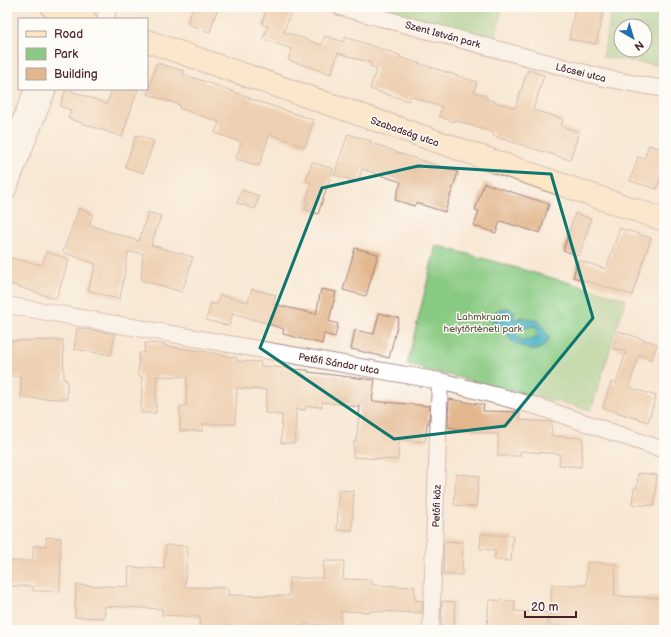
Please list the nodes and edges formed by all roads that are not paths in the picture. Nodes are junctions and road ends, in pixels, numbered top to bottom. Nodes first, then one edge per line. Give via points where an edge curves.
1 (109, 7) edge
2 (340, 7) edge
3 (105, 18) edge
4 (148, 41) edge
5 (500, 50) joint
6 (664, 89) edge
7 (33, 90) edge
8 (48, 90) edge
9 (7, 154) edge
10 (7, 192) edge
11 (664, 220) edge
12 (7, 305) edge
13 (440, 381) junction
14 (664, 450) edge
15 (431, 630) edge

1 - 3 street
2 - 5 street, Szent István park
4 - 11 street, Szabadság utca
5 - 6 street, Lőcsei utca via 604,78
7 - 9 street
8 - 10 street
12 - 13 street, Petőfi Sándor utca
13 - 14 street, Petőfi Sándor utca via 536,406
13 - 15 street, Petőfi köz

